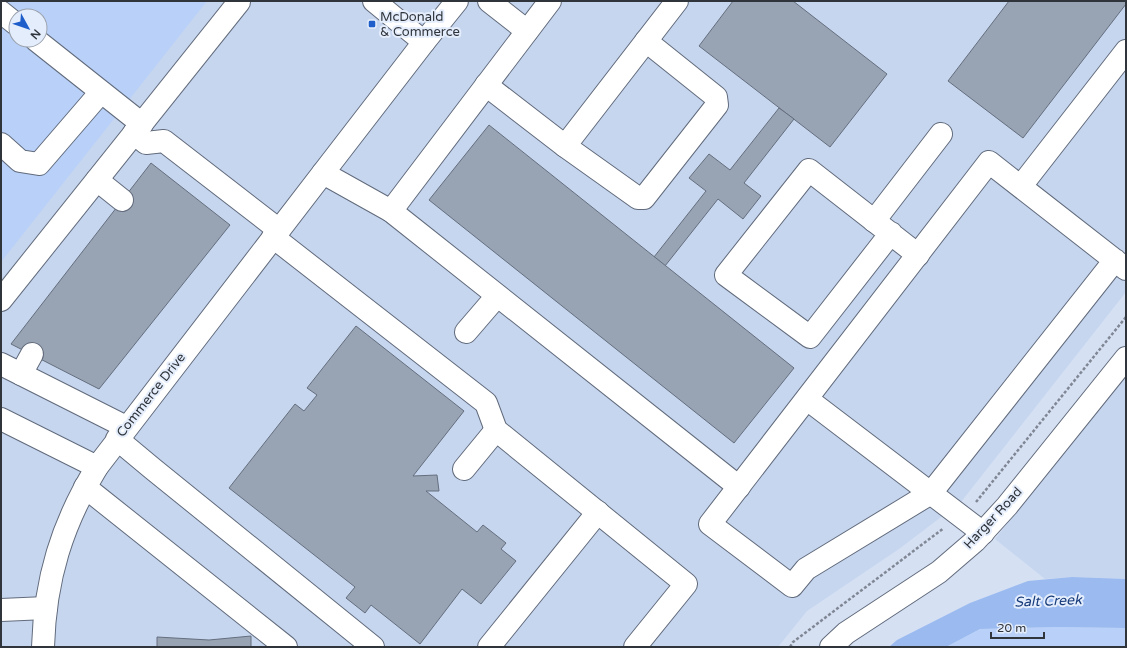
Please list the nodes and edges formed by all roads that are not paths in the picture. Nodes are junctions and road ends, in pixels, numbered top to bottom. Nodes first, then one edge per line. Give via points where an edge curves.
1 (239, 1) edge
2 (374, 1) edge
3 (457, 1) edge
4 (489, 1) edge
5 (550, 1) edge
6 (677, 1) edge
7 (527, 31) junction
8 (646, 41) junction
9 (424, 42) junction
10 (46, 48) edge
11 (1126, 51) edge
12 (486, 85) junction
13 (101, 92) junction
14 (141, 133) junction
15 (941, 134) dead end
16 (1, 144) edge
17 (565, 146) junction
18 (323, 173) junction
19 (97, 180) junction
20 (1020, 186) junction
21 (122, 200) dead end
22 (390, 211) junction
23 (882, 227) junction
24 (276, 233) junction
25 (918, 255) junction
26 (1120, 264) edge
27 (497, 296) junction
28 (1, 300) edge
29 (466, 332) dead end
30 (32, 354) dead end
31 (1126, 358) edge
32 (1, 364) edge
33 (21, 374) junction
34 (807, 399) junction
35 (1, 419) edge
36 (496, 430) junction
37 (122, 433) junction
38 (97, 467) junction
39 (464, 469) dead end
40 (85, 487) junction
41 (739, 487) junction
42 (931, 493) junction
43 (598, 512) junction
44 (983, 533) junction
45 (46, 608) junction
46 (1, 610) edge
47 (260, 626) junction
48 (43, 647) edge
49 (260, 647) edge
50 (286, 647) edge
51 (373, 647) edge
52 (490, 647) edge
53 (635, 647) edge
54 (831, 647) edge

1 - 14 street
2 - 9 street
3 - 9 street, Commerce Drive
4 - 7 street
5 - 7 street
6 - 8 street
7 - 12 street
8 - 17 street
8 - 17 street via 716,97 717,105 644,198 638,198
9 - 18 street, Commerce Drive
10 - 13 street
11 - 20 street
12 - 17 street
12 - 22 street
13 - 14 street
13 - 16 street via 39,164 20,161
14 - 19 street
14 - 24 street via 164,141
15 - 23 street
18 - 22 street
18 - 24 street, Commerce Drive
19 - 21 street
19 - 28 street
20 - 25 street via 989,162
20 - 26 street
22 - 27 street
23 - 23 street via 809,170 726,275 810,337
23 - 25 street
24 - 36 street via 486,403
24 - 37 street, Commerce Drive
25 - 34 street
26 - 42 street
27 - 29 street
27 - 41 street
30 - 33 street
31 - 44 street, Harger Road
32 - 33 street
33 - 37 street
34 - 41 street
34 - 42 street
35 - 38 street
36 - 39 street
36 - 43 street
37 - 38 street, Commerce Drive
37 - 51 street via 160,474
38 - 40 street, Commerce Drive
40 - 45 street, Commerce Drive via 58,549
40 - 47 street
41 - 42 street via 710,524 792,586 806,568
42 - 44 street
43 - 52 street
43 - 53 street via 686,584
44 - 54 street, Harger Road via 939,572 846,633
45 - 46 street
45 - 48 street, Commerce Drive
47 - 49 street
47 - 50 street

